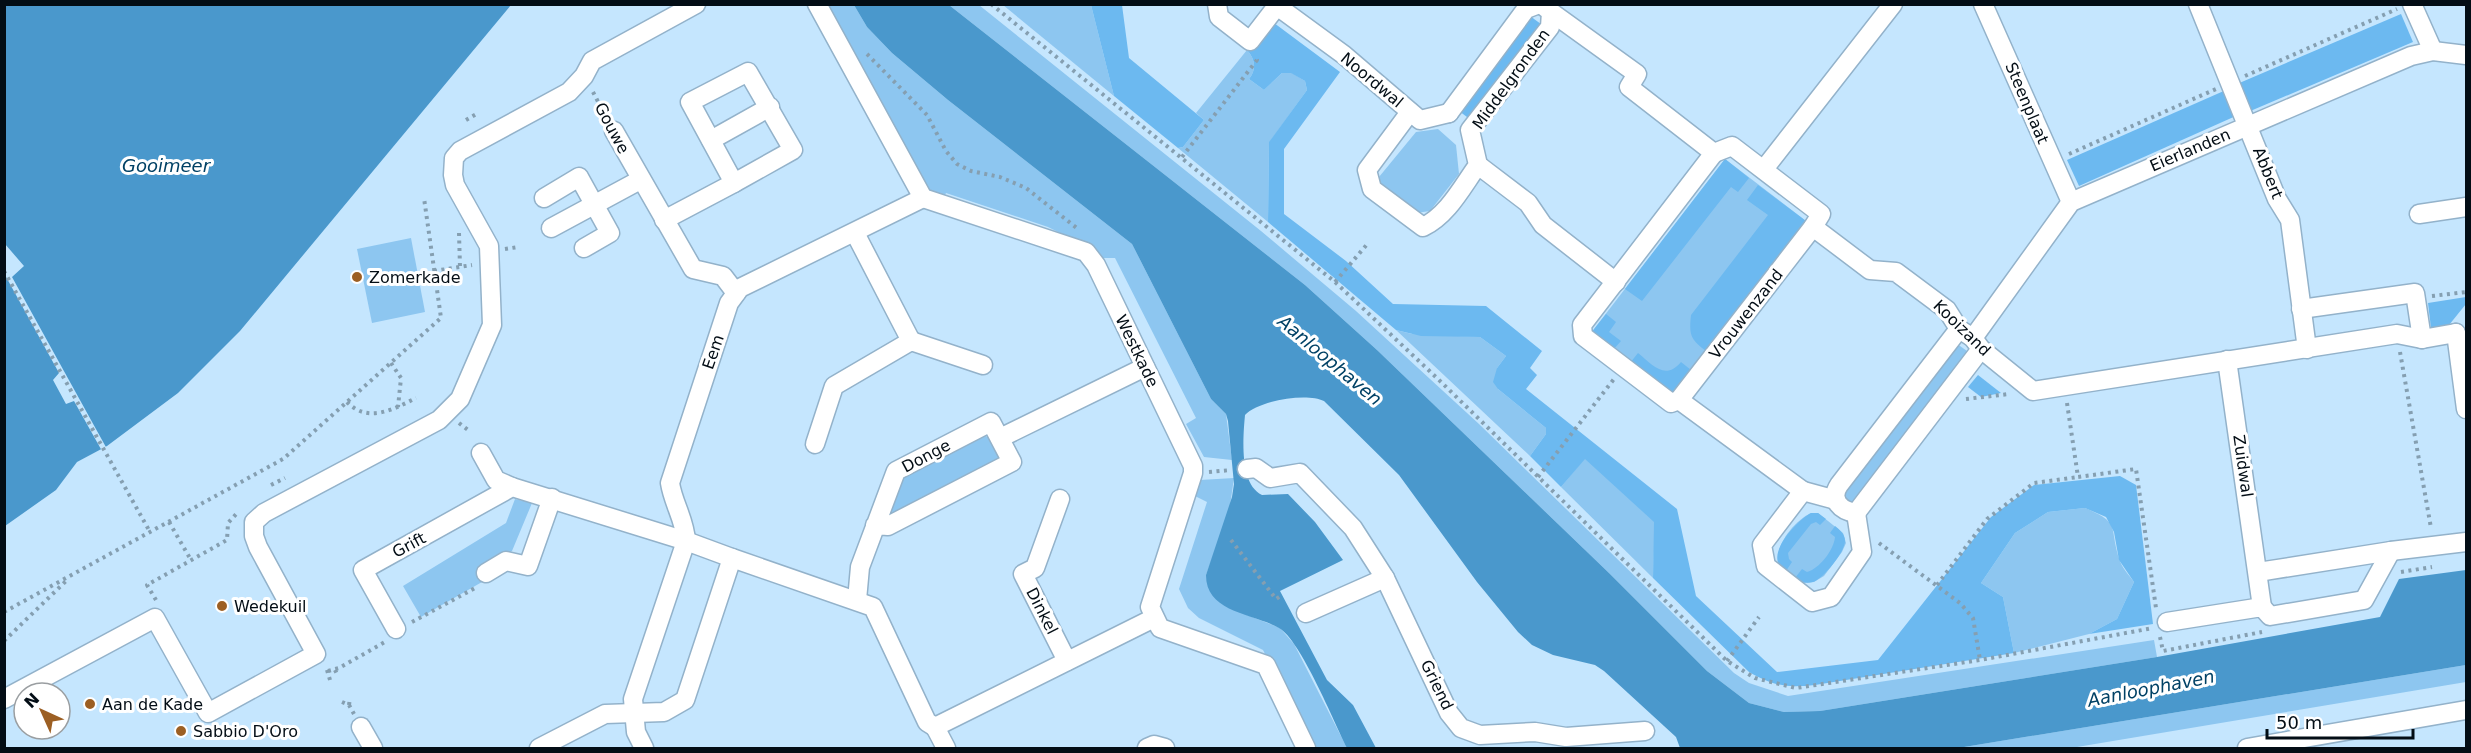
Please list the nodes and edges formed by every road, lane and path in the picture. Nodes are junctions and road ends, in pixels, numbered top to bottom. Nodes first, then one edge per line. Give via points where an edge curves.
1 (696, 4) edge
2 (817, 4) edge
3 (991, 4) edge
4 (1217, 4) edge
5 (1893, 4) edge
6 (1983, 4) edge
7 (2198, 4) edge
8 (2412, 4) edge
9 (1277, 5) edge
10 (1544, 7) edge
11 (1250, 41) junction
12 (861, 47) dead end
13 (2433, 51) junction
14 (2466, 55) edge
15 (584, 76) junction
16 (770, 107) junction
17 (1410, 112) junction
18 (478, 113) dead end
19 (1449, 113) junction
20 (466, 120) dead end
21 (2248, 124) junction
22 (1470, 130) junction
23 (614, 131) joint
24 (711, 140) junction
25 (1714, 153) junction
26 (1182, 157) junction
27 (1478, 165) junction
28 (1764, 169) junction
29 (640, 180) junction
30 (734, 183) junction
31 (424, 198) dead end
32 (544, 198) dead end
33 (923, 198) junction
34 (2071, 201) junction
35 (595, 206) junction
36 (2466, 207) edge
37 (2419, 214) dead end
38 (664, 220) junction
39 (455, 224) dead end
40 (1813, 227) junction
41 (551, 228) dead end
42 (855, 233) junction
43 (1084, 234) dead end
44 (1369, 243) dead end
45 (584, 248) dead end
46 (4, 271) edge
47 (434, 271) junction
48 (1335, 282) junction
49 (1616, 282) junction
50 (2466, 291) edge
51 (736, 293) junction
52 (2416, 298) junction
53 (2301, 309) junction
54 (2461, 328) edge
55 (2397, 334) junction
56 (1971, 339) junction
57 (2422, 339) junction
58 (911, 341) junction
59 (2307, 349) junction
60 (2227, 360) junction
61 (391, 363) junction
62 (984, 365) dead end
63 (1145, 367) junction
64 (1623, 367) junction
65 (2065, 387) junction
66 (2033, 391) junction
67 (416, 398) dead end
68 (1679, 400) junction
69 (347, 402) junction
70 (1941, 402) junction
71 (398, 407) junction
72 (2466, 409) edge
73 (1000, 438) junction
74 (815, 444) dead end
75 (481, 453) dead end
76 (1247, 469) dead end
77 (1538, 477) junction
78 (2078, 477) junction
79 (285, 478) dead end
80 (271, 485) dead end
81 (512, 487) junction
82 (1803, 491) junction
83 (552, 498) junction
84 (1060, 499) dead end
85 (1836, 500) junction
86 (242, 510) dead end
87 (1858, 521) junction
88 (169, 522) junction
89 (875, 525) junction
90 (150, 532) junction
91 (1231, 540) dead end
92 (686, 541) junction
93 (2466, 542) edge
94 (2435, 547) junction
95 (2391, 551) junction
96 (732, 558) junction
97 (191, 560) junction
98 (2258, 572) junction
99 (486, 573) joint
100 (71, 576) junction
101 (161, 577) dead end
102 (1385, 578) junction
103 (1937, 585) junction
104 (1282, 595) dead end
105 (857, 600) junction
106 (2262, 607) junction
107 (4, 612) edge
108 (1305, 613) dead end
109 (1759, 617) dead end
110 (1154, 618) junction
111 (2161, 625) junction
112 (397, 631) junction
113 (4, 641) edge
114 (1980, 660) junction
115 (1067, 661) junction
116 (1727, 662) junction
117 (335, 670) junction
118 (328, 671) dead end
119 (338, 676) dead end
120 (350, 698) dead end
121 (4, 699) edge
122 (349, 705) dead end
123 (2466, 710) edge
124 (632, 714) junction
125 (361, 727) dead end
126 (935, 727) junction
127 (1645, 730) dead end
128 (1566, 743) edge
129 (2307, 744) edge
130 (373, 748) edge
131 (539, 748) edge
132 (644, 748) edge
133 (946, 748) edge
134 (1147, 748) edge
135 (1165, 748) edge
136 (1306, 748) edge
137 (2247, 748) edge

1 - 15 street via 592,61
2 - 33 street
3 - 26 path
4 - 11 street via 1219,17
5 - 28 street
6 - 34 street, Steenplaat
7 - 21 street, Abbert
8 - 13 street
9 - 11 street, Noordwal
9 - 17 street, Noordwal via 1344,55
10 - 19 street, Middelgronden via 1526,9
10 - 22 street, Middelgronden via 1550,27
10 - 25 street via 1637,74 1629,87
11 - 26 path via 1257,60
12 - 43 path via 927,115 957,164 1026,188
13 - 14 street, Eierlanden
13 - 21 street, Eierlanden via 2411,56
15 - 23 path, Gouwe
15 - 121 street via 569,92 460,151 454,158 455,185 489,246 492,325 460,399 439,420 264,513 254,522 258,548 316,654 208,713 155,618
16 - 24 street
16 - 24 street via 748,72 690,102
16 - 30 street via 793,150
17 - 19 street, Noordwal via 1420,120
17 - 27 street via 1366,170 1372,189 1394,207 1423,227 1443,213
18 - 20 path
19 - 22 street
21 - 34 street, Eierlanden
21 - 53 street, Abbert via 2277,200 2290,220
22 - 27 street, Middelgronden
23 - 29 street, Gouwe
24 - 30 street
25 - 28 street via 1732,146
25 - 49 street
26 - 48 path
27 - 49 street via 1528,203 1543,225
28 - 40 street via 1821,214
29 - 35 street
29 - 38 street, Gouwe
30 - 38 street
31 - 47 path
32 - 35 street via 579,177
33 - 42 street
33 - 63 street, Westkade via 1086,252
34 - 56 street
35 - 41 street
35 - 45 street via 610,233
36 - 37 street
38 - 51 street, Gouwe via 693,269 723,276
39 - 47 path via 463,266
40 - 56 street, Kooizand via 1870,270 1896,272 1947,310
40 - 68 street, Vrouwenzand
42 - 51 street
42 - 58 street
44 - 48 path
46 - 90 path
47 - 61 path via 441,318
48 - 77 path
49 - 64 street via 1582,325 1583,336
50 - 52 path
51 - 92 street, Eem via 729,303 671,477
52 - 53 street via 2415,293
52 - 57 street
53 - 59 street, Abbert
54 - 57 street
54 - 72 street
55 - 57 street
55 - 59 street
55 - 94 path
56 - 66 street, Kooizand
56 - 70 street
56 - 85 street via 1839,485
58 - 62 street
58 - 74 street via 834,386
59 - 60 street
60 - 65 street
60 - 98 street, Zuidwal
61 - 69 path
61 - 71 path via 400,378
63 - 73 street
63 - 110 street, Westkade via 1193,466 1150,607
64 - 68 street via 1671,403
64 - 77 path
65 - 66 street
65 - 78 path
66 - 70 path
67 - 71 path
68 - 82 street
69 - 71 path via 378,415
69 - 88 path via 283,459
70 - 87 street
73 - 89 street via 1012,462 888,526
73 - 89 street, Donge via 991,422 896,471
75 - 81 street via 496,480
76 - 102 street, Griend via 1256,468 1270,478 1300,473 1353,528
77 - 116 path
78 - 103 path via 2034,483 1996,512
78 - 111 path via 2136,469
79 - 80 path
81 - 83 street
81 - 112 street, Grift via 363,570
82 - 85 street
82 - 87 street via 1761,545 1766,566 1812,602 1831,597 1862,552
83 - 92 street
83 - 99 street via 528,566 506,561
84 - 115 street, Dinkel via 1035,568 1023,574
85 - 87 street
86 - 97 path via 228,523 227,540
87 - 103 path
88 - 90 path
88 - 97 path
89 - 105 street, Donge via 860,567
90 - 100 path
91 - 104 path via 1276,599
92 - 96 street
92 - 124 street via 633,699
93 - 94 street
94 - 95 street
95 - 98 street
95 - 106 street via 2364,600 2270,616
96 - 105 street
96 - 124 street via 685,700 664,712
97 - 101 path
98 - 106 street, Zuidwal
99 - 112 path via 483,584
100 - 107 path
100 - 113 path
102 - 108 street
102 - 128 street, Griend via 1449,712 1461,728 1480,735 1535,732
103 - 114 path via 1973,618
105 - 126 street via 873,607 927,722
106 - 111 street
109 - 116 path
110 - 115 street
110 - 136 street via 1160,628 1266,664
111 - 114 path
112 - 117 path
114 - 116 path via 1796,688 1755,678
115 - 126 street
117 - 118 path
117 - 119 path
120 - 122 path
123 - 129 street
124 - 131 street via 605,714
124 - 132 street
125 - 130 street
126 - 133 street
127 - 128 street, Griend
129 - 137 street
134 - 135 street

